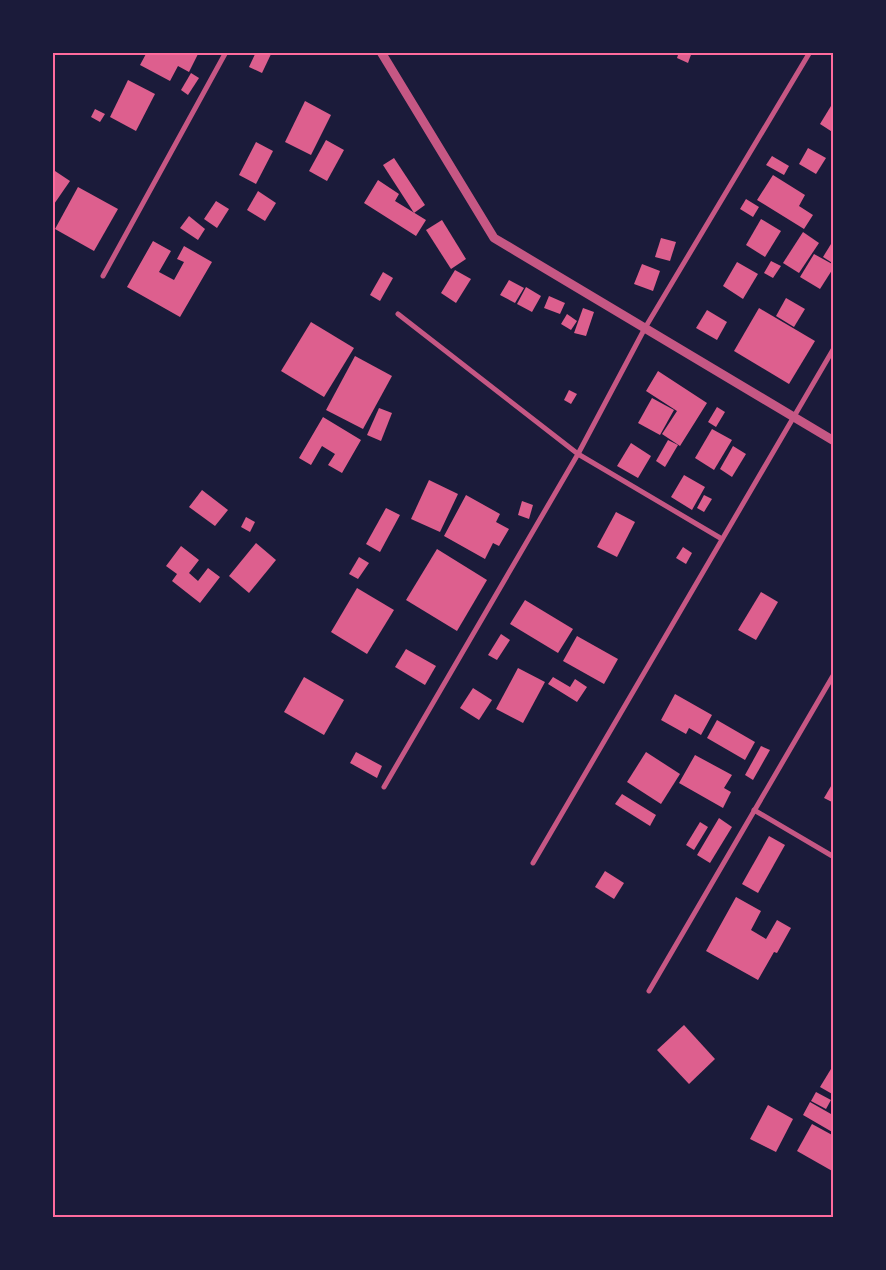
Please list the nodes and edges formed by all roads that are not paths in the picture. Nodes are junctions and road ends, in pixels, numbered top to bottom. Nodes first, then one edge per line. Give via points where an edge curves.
1 (226, 52) edge
2 (381, 52) edge
3 (810, 52) edge
4 (103, 276) dead end
5 (398, 314) dead end
6 (645, 328) junction
7 (834, 348) edge
8 (794, 417) junction
9 (834, 441) edge
10 (578, 454) junction
11 (722, 539) junction
12 (834, 674) edge
13 (384, 787) dead end
14 (754, 810) junction
15 (834, 857) edge
16 (533, 863) dead end
17 (649, 991) dead end

1 - 4 street
2 - 6 street via 494,238
3 - 6 street
5 - 10 street
6 - 8 street
6 - 10 street
7 - 8 street
8 - 9 street
8 - 11 street
10 - 11 street
10 - 13 street
11 - 16 street
12 - 14 street
14 - 15 street
14 - 17 street

